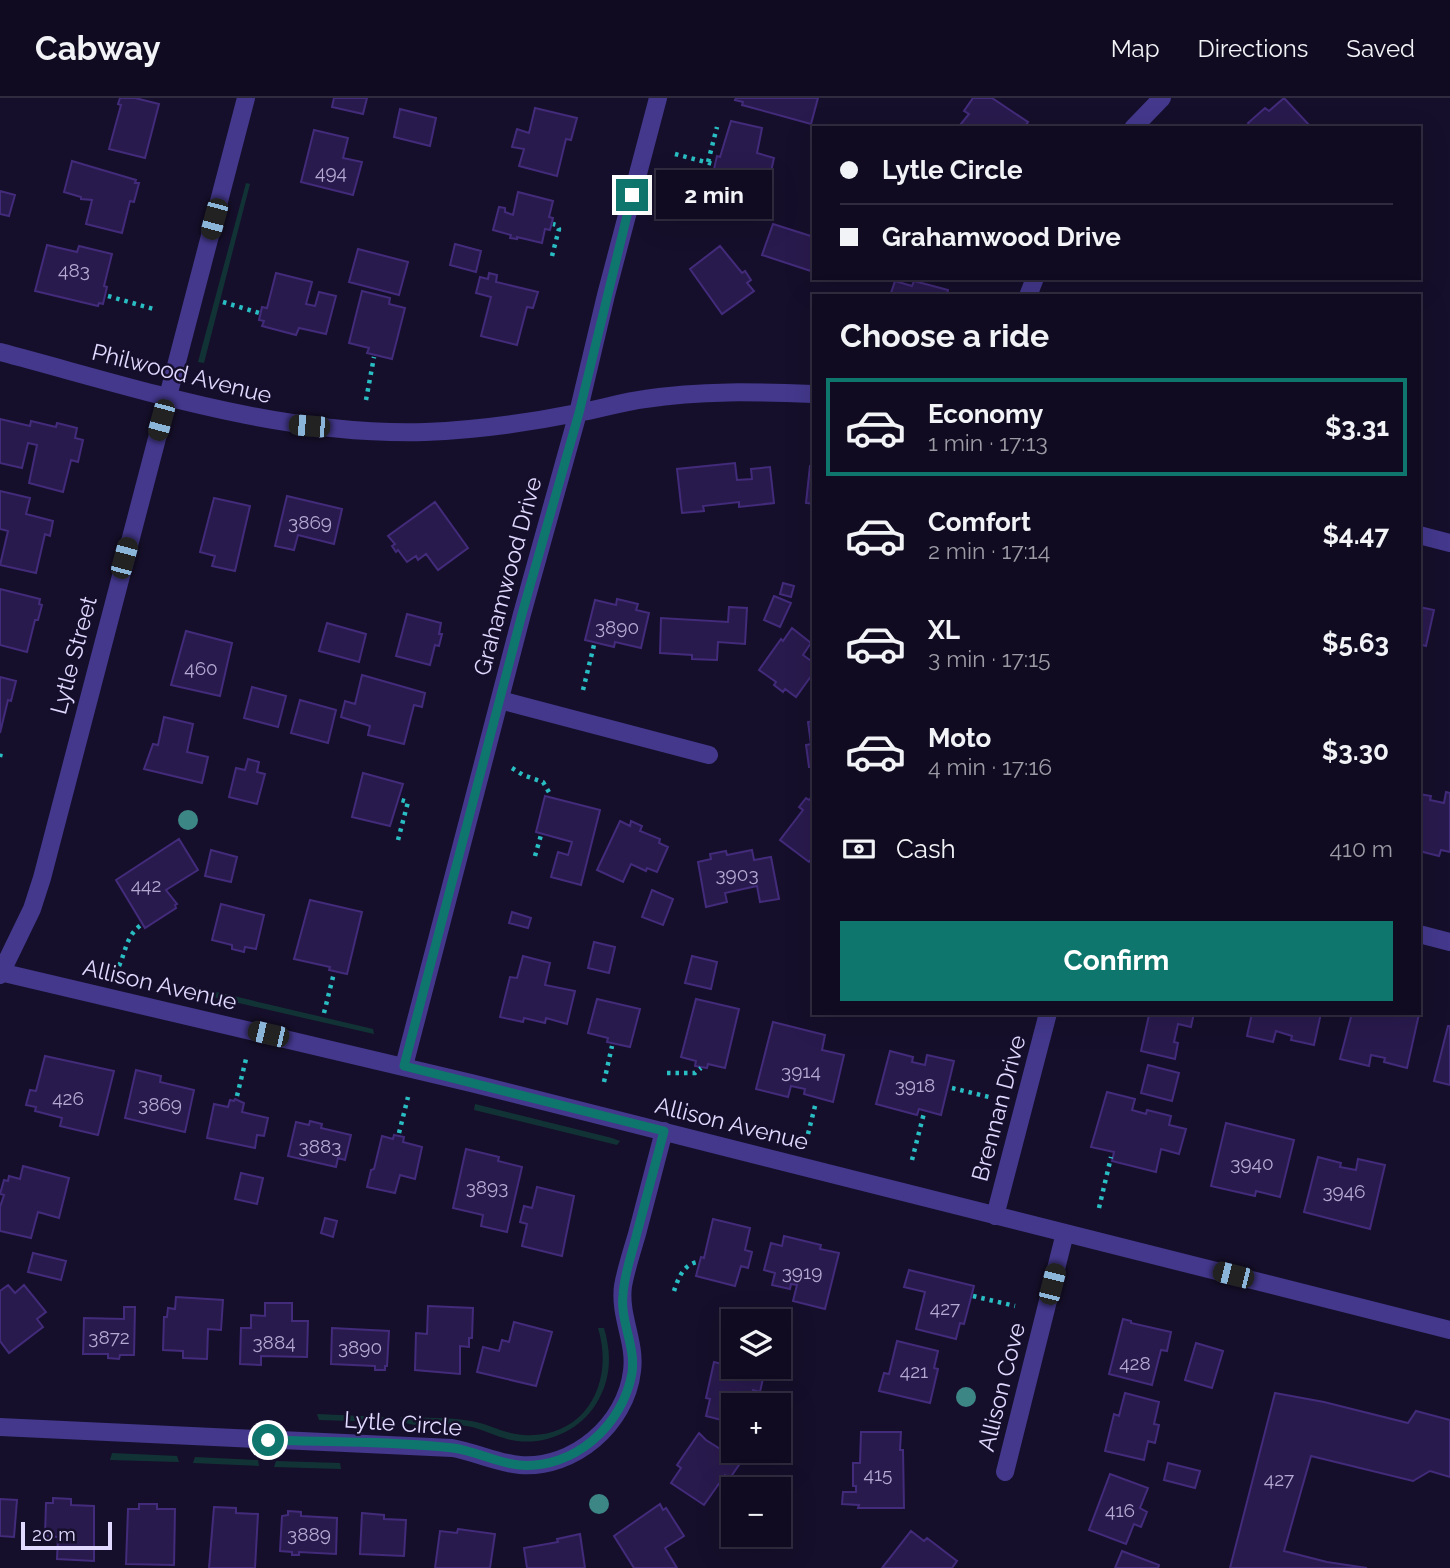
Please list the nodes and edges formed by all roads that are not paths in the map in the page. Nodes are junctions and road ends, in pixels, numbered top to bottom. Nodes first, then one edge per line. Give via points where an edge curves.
1 (246, 98) edge
2 (658, 98) edge
3 (1162, 98) edge
4 (1135, 126) edge
5 (0, 352) edge
6 (812, 394) edge
7 (167, 397) junction
8 (579, 413) junction
9 (1421, 536) edge
10 (1450, 543) edge
11 (500, 699) junction
12 (709, 755) dead end
13 (1421, 935) edge
14 (1450, 942) edge
15 (1, 973) edge
16 (1047, 1015) edge
17 (404, 1066) junction
18 (664, 1131) junction
19 (995, 1216) junction
20 (1065, 1233) junction
21 (1450, 1330) edge
22 (0, 1427) edge
23 (1005, 1472) dead end

1 - 7 street, Lytle Street
2 - 8 street, Grahamwood Drive
3 - 4 street
5 - 7 street, Philwood Avenue
6 - 8 street, Philwood Avenue via 721,391 644,399
7 - 8 street, Philwood Avenue via 294,425 389,432 469,429
7 - 15 street, Lytle Street via 42,878
8 - 11 street, Grahamwood Drive
9 - 10 street
11 - 12 street
11 - 17 street, Grahamwood Drive
13 - 14 street
15 - 17 street, Allison Avenue
16 - 19 street, Brennan Drive
17 - 18 street, Allison Avenue
18 - 19 street, Allison Avenue
18 - 22 street, Lytle Circle via 623,1285 624,1319 633,1356 630,1382 603,1432 567,1456 518,1465 453,1448
19 - 20 street, Allison Avenue
20 - 21 street, Allison Avenue
20 - 23 street, Allison Cove

